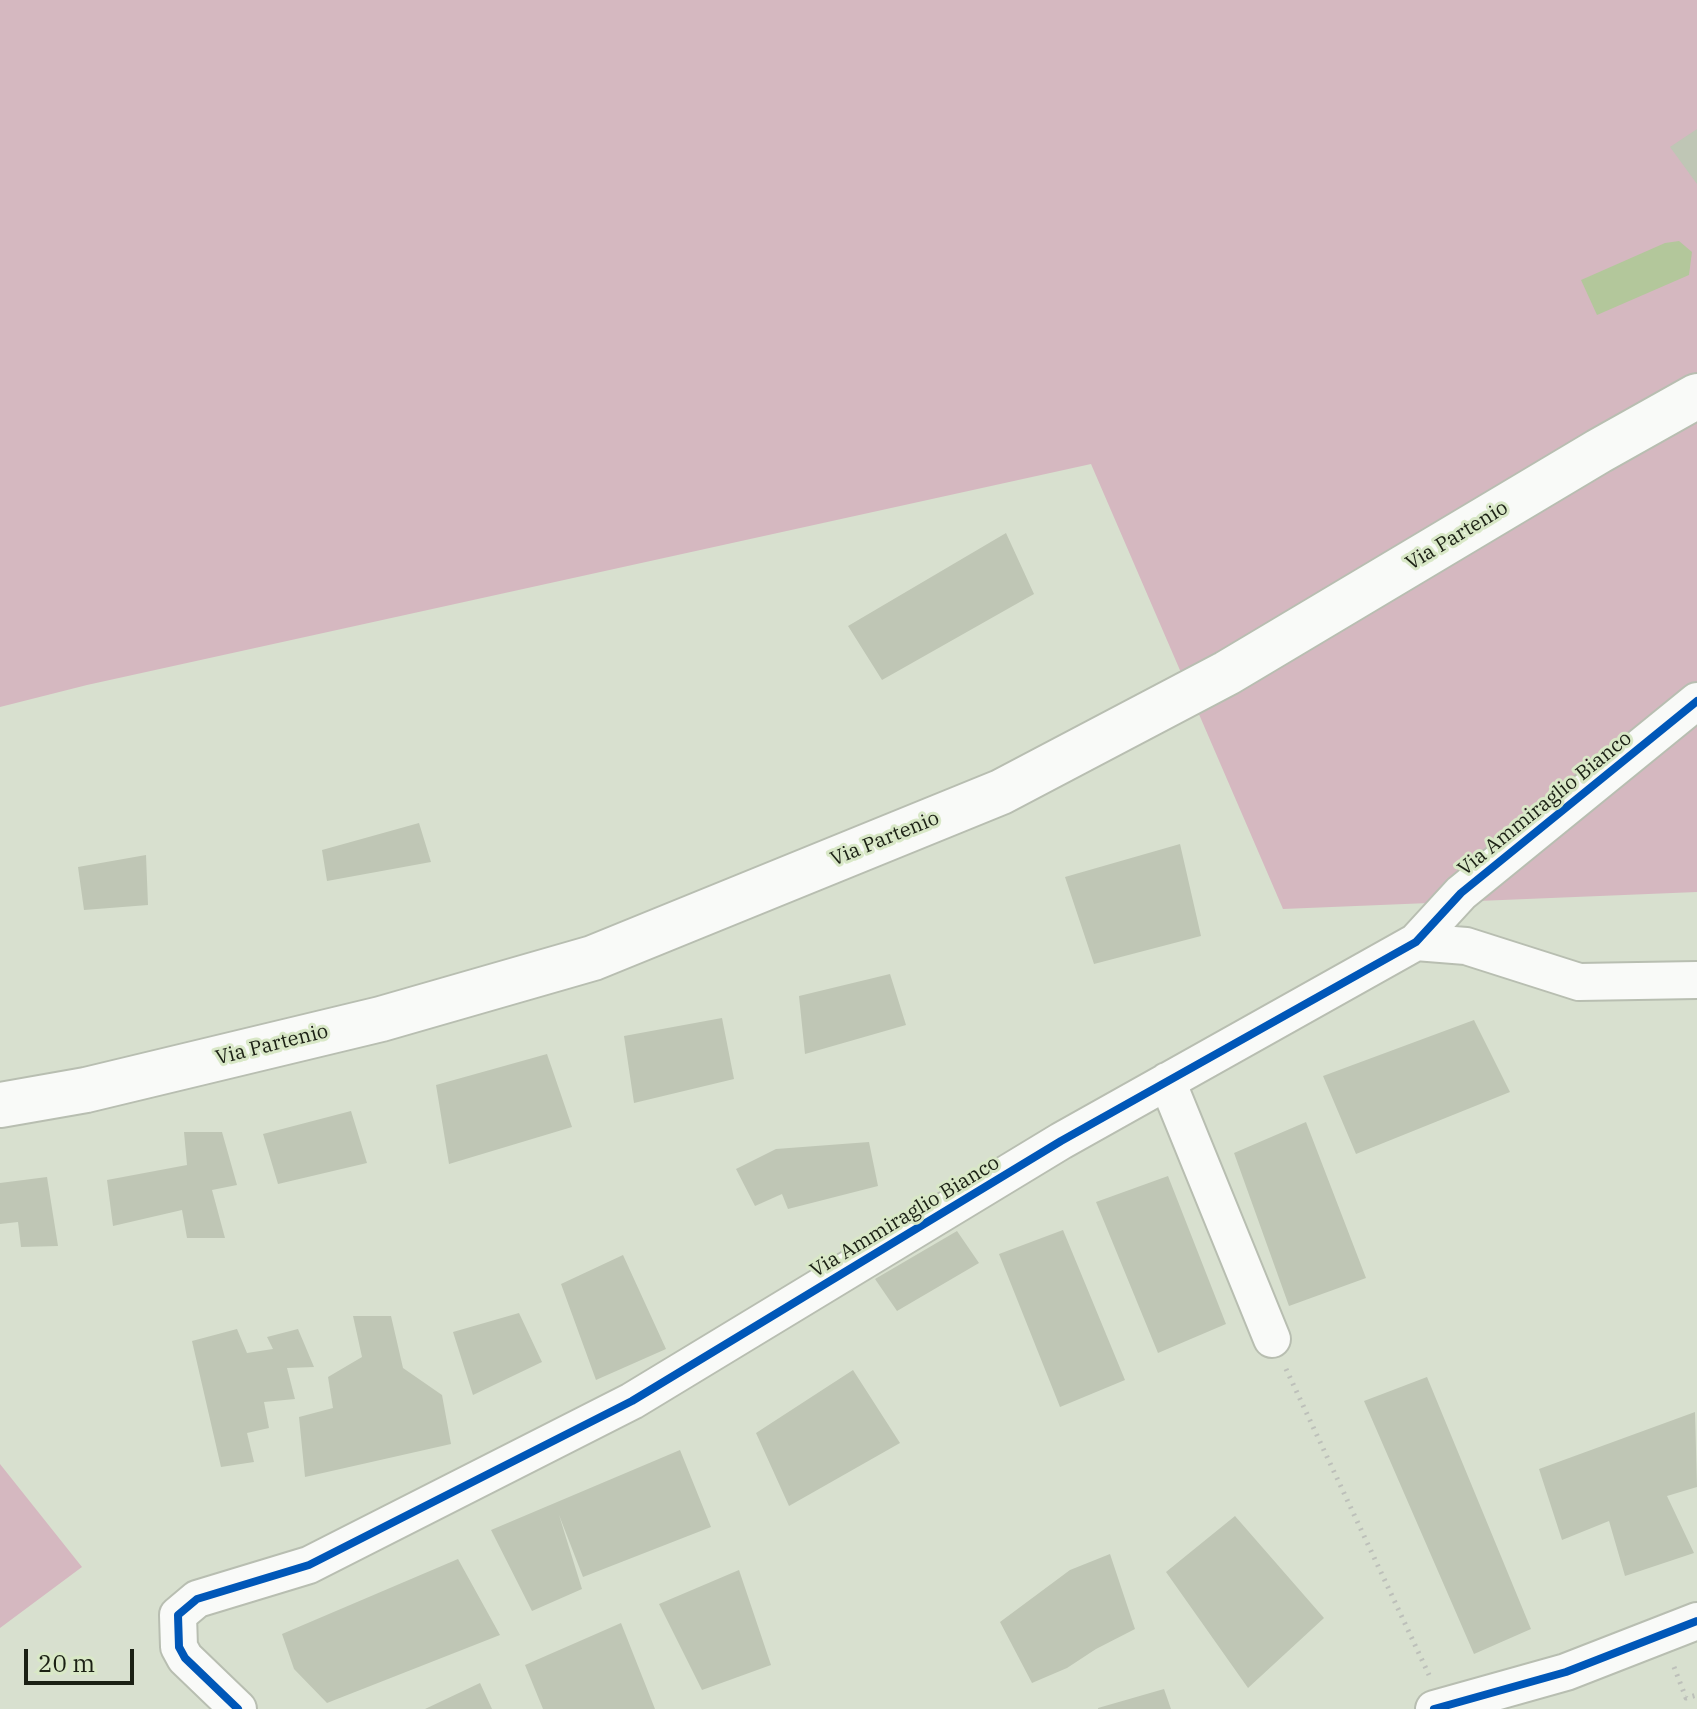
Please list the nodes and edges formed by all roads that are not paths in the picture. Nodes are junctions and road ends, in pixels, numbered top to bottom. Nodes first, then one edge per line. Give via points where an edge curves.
1 (1697, 396) edge
2 (1697, 701) edge
3 (1461, 893) junction
4 (1416, 942) junction
5 (1466, 946) junction
6 (1697, 980) edge
7 (1167, 1081) junction
8 (0, 1105) edge
9 (1272, 1339) road end
10 (1697, 1621) edge
11 (1566, 1672) junction
12 (1438, 1707) edge
13 (238, 1709) edge
14 (1509, 1709) edge

1 - 8 main road, Via Partenio via 1227,673 1001,792 593,958 381,1019 86,1090
2 - 3 street, Via Ammiraglio Bianco
3 - 4 street, Via Ammiraglio Bianco
3 - 5 street, Via Ammiraglio Bianco
4 - 5 street
4 - 7 street, Via Ammiraglio Bianco
5 - 6 street via 1579,982
7 - 9 street
7 - 13 street, Via Ammiraglio Bianco via 632,1401 309,1565 197,1599 178,1615 179,1647
10 - 11 street
11 - 12 street
11 - 14 street

